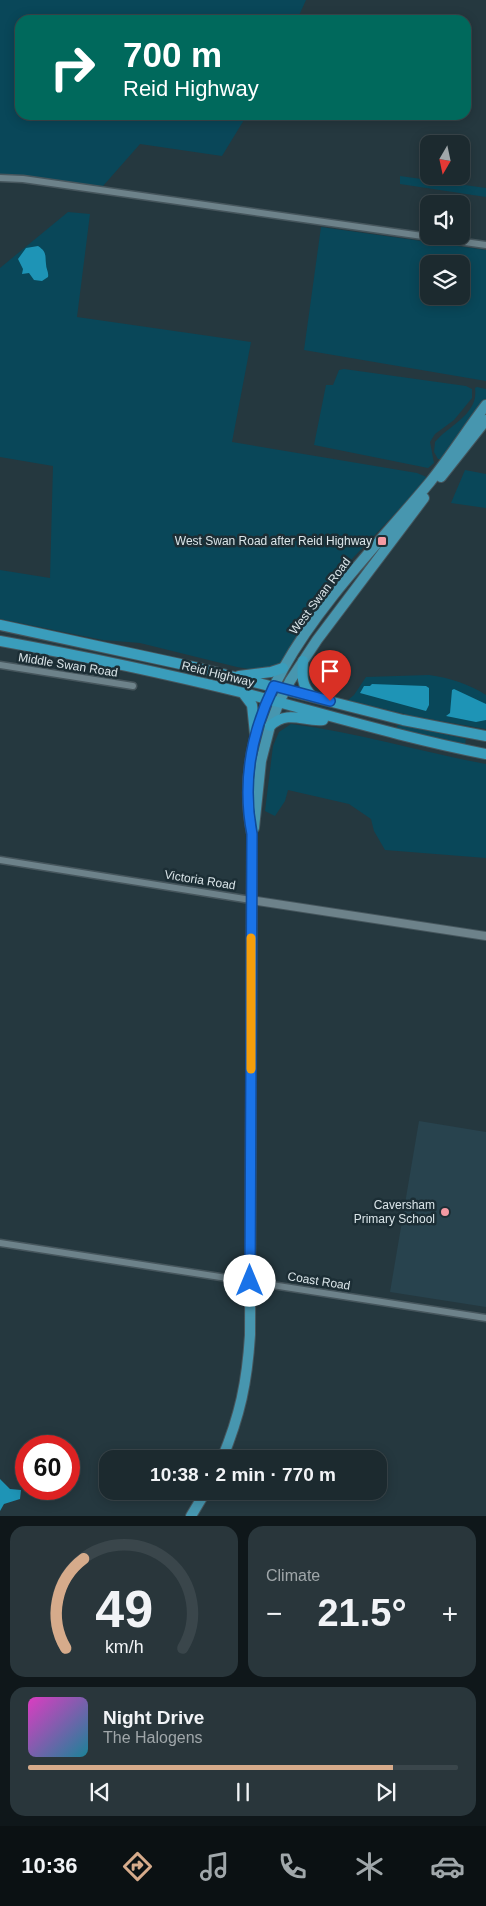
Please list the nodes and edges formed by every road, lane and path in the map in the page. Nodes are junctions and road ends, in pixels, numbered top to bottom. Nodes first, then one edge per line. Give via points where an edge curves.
1 (0, 178) edge
2 (486, 245) edge
3 (486, 405) edge
4 (486, 420) edge
5 (0, 625) edge
6 (0, 641) edge
7 (303, 661) junction
8 (0, 665) edge
9 (283, 668) junction
10 (236, 676) junction
11 (133, 686) dead end
12 (274, 686) junction
13 (286, 690) junction
14 (243, 693) junction
15 (312, 696) junction
16 (268, 700) junction
17 (279, 702) junction
18 (334, 718) junction
19 (270, 726) junction
20 (255, 734) junction
21 (486, 736) edge
22 (486, 754) edge
23 (252, 834) junction
24 (0, 860) edge
25 (251, 900) junction
26 (486, 936) edge
27 (0, 1243) edge
28 (250, 1281) junction
29 (486, 1318) edge
30 (225, 1450) edge
31 (201, 1500) edge
32 (191, 1516) edge

1 - 2 street
3 - 9 main road, West Swan Road via 431,480 330,601
4 - 7 main road, West Swan Road via 372,565
5 - 10 highway, Reid Highway
6 - 14 highway, Reid Highway via 83,656
7 - 13 main road, West Swan Road
7 - 15 highway via 302,683
8 - 11 street, Middle Swan Road
9 - 10 highway
9 - 12 main road, West Swan Road
10 - 12 highway, Reid Highway
12 - 13 highway, Reid Highway
12 - 16 main road, West Swan Road
13 - 15 highway, Reid Highway
13 - 17 main road, West Swan Road
14 - 16 highway, Reid Highway
14 - 20 highway via 252,705
15 - 21 highway, Reid Highway via 403,720
16 - 17 highway, Reid Highway
16 - 20 main road, West Swan Road
17 - 18 highway, Reid Highway
17 - 19 main road, West Swan Road
18 - 19 highway via 287,717
18 - 22 highway, Reid Highway
19 - 23 main road, West Swan Road via 261,761 256,824
20 - 23 main road, West Swan Road via 248,787
23 - 25 main road, West Swan Road
24 - 25 street, Victoria Road
25 - 26 street, Victoria Road
25 - 28 main road, West Swan Road
27 - 28 street, Coast Road
28 - 29 street, Coast Road
28 - 30 main road, West Swan Road via 247,1372 242,1403
31 - 32 main road

